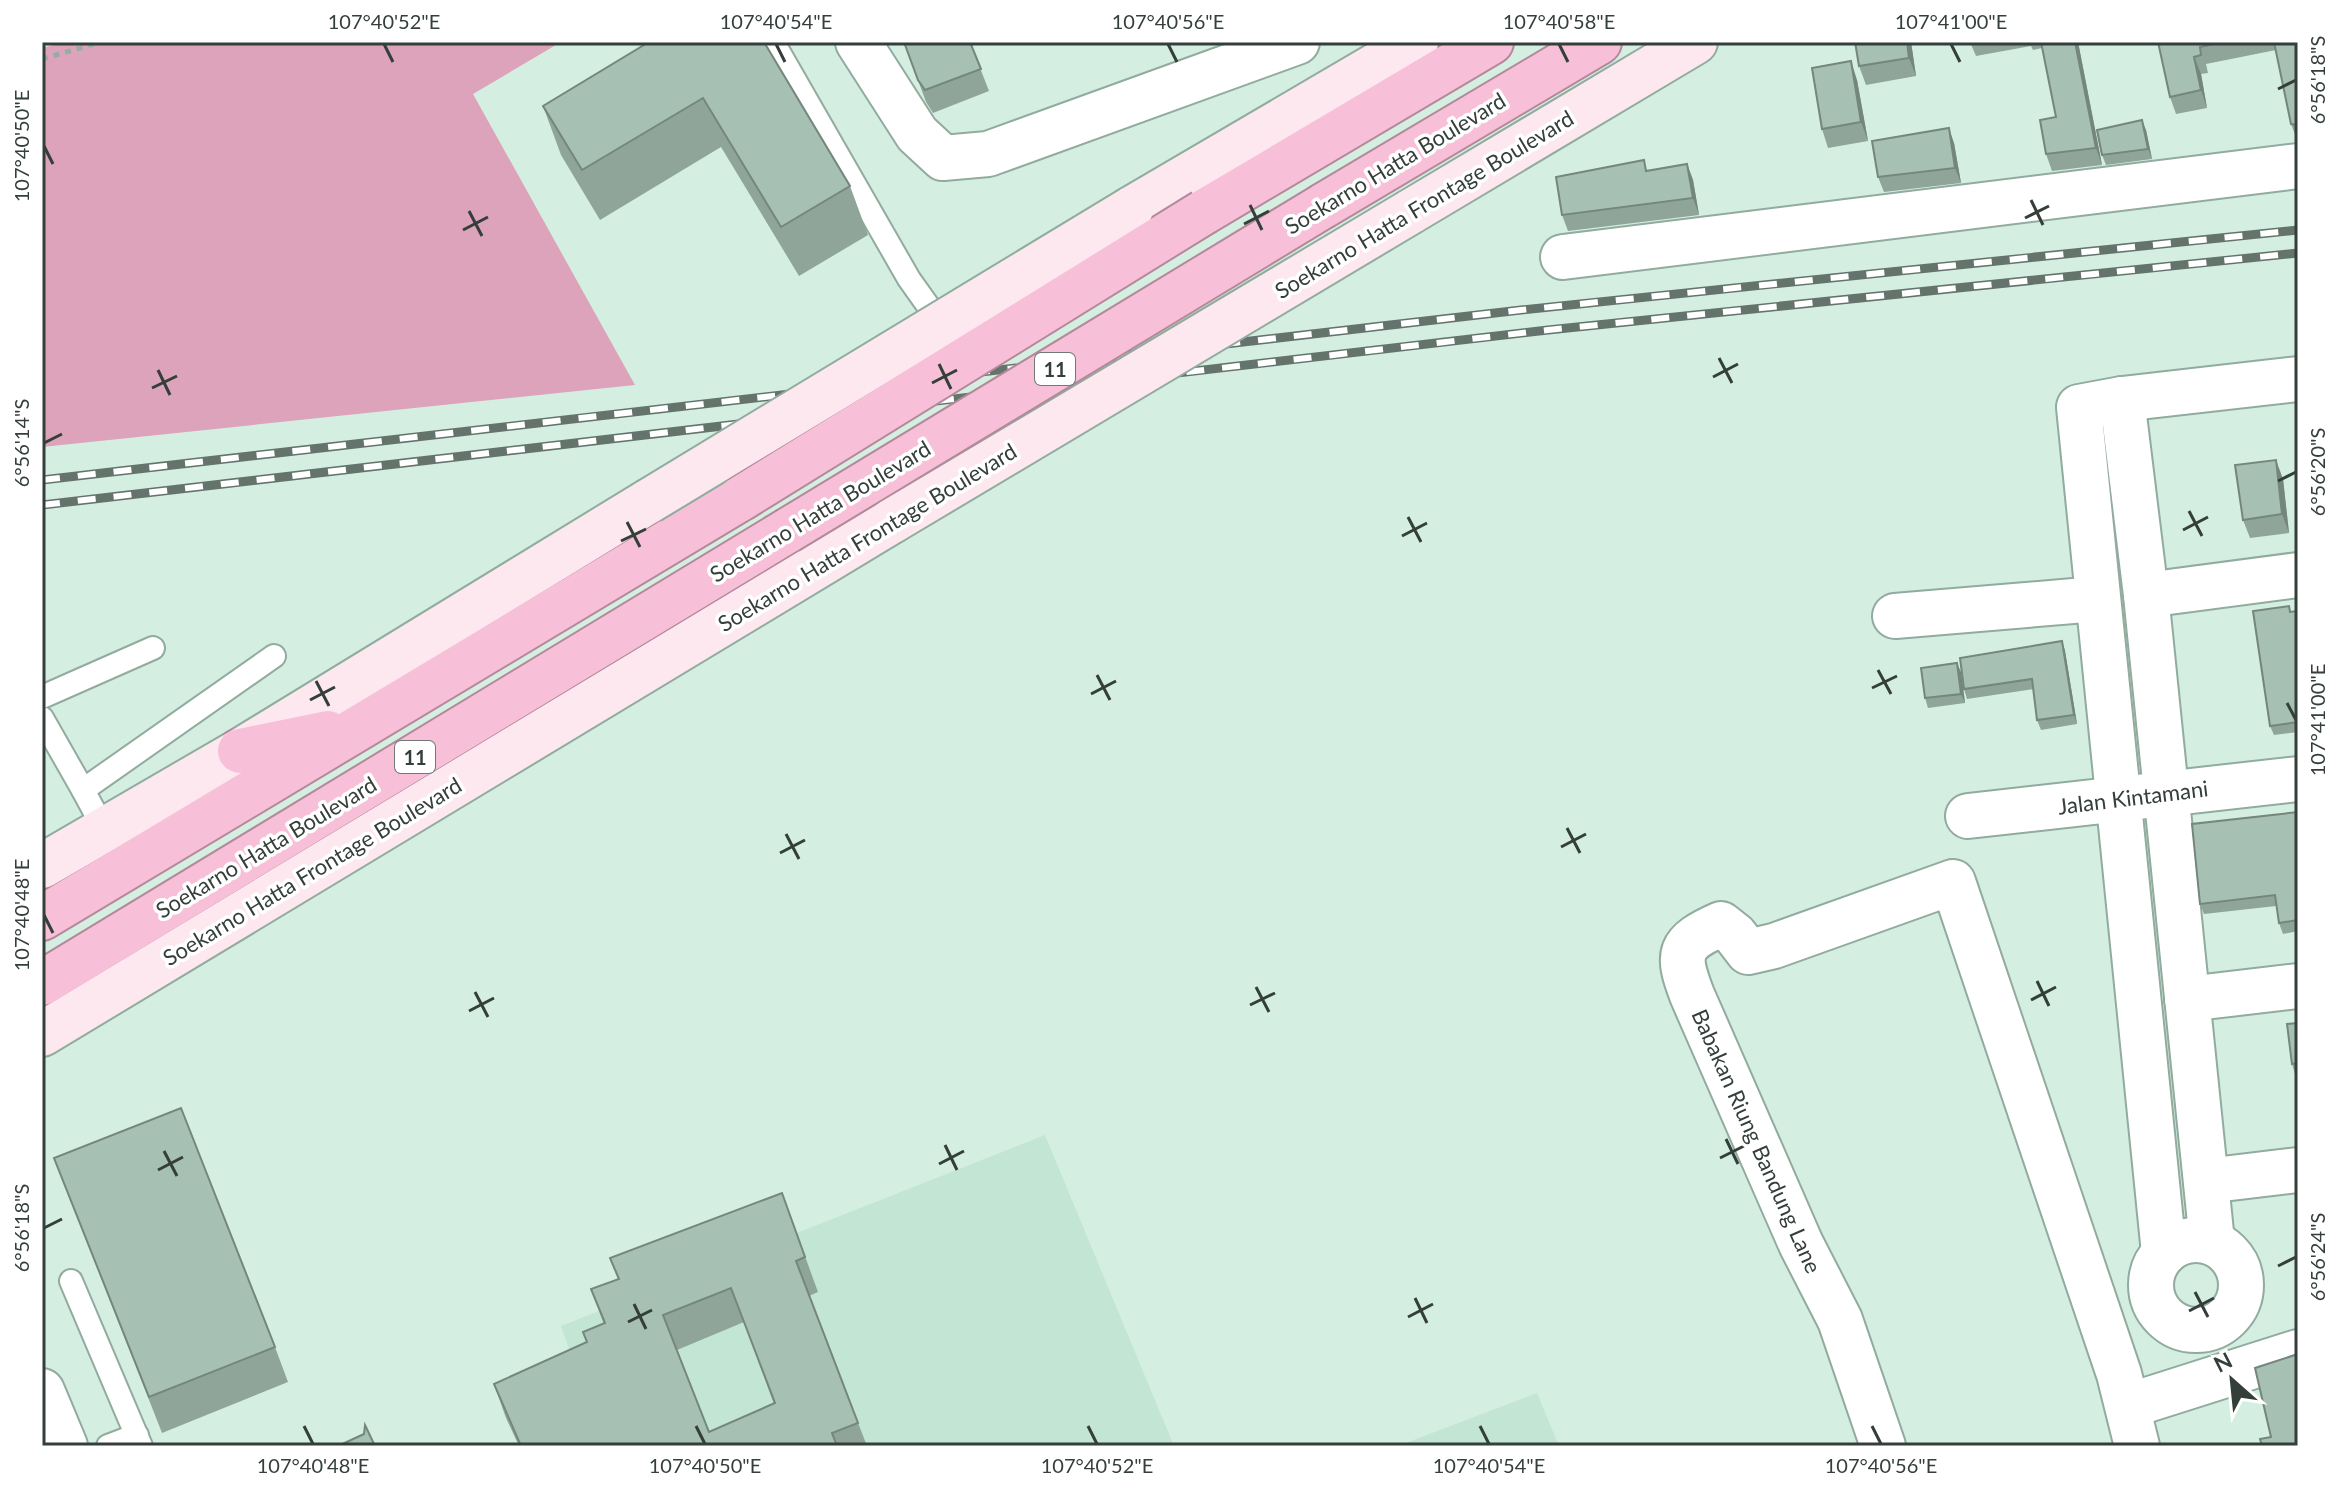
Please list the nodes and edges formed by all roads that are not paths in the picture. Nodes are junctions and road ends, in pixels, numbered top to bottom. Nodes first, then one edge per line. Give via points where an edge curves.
1 (773, 42) edge
2 (858, 42) edge
3 (1297, 42) edge
4 (1416, 42) edge
5 (1491, 42) edge
6 (1599, 42) edge
7 (1695, 42) edge
8 (2298, 166) edge
9 (1563, 257) dead end
10 (941, 324) junction
11 (2298, 379) edge
12 (2122, 399) junction
13 (2298, 575) edge
14 (2146, 595) junction
15 (2097, 599) junction
16 (1895, 616) dead end
17 (153, 648) dead end
18 (274, 656) dead end
19 (42, 697) edge
20 (42, 718) edge
21 (362, 726) junction
22 (240, 751) junction
23 (2298, 779) edge
24 (83, 790) junction
25 (2166, 794) junction
26 (2117, 799) junction
27 (1968, 816) dead end
28 (104, 829) junction
29 (42, 866) edge
30 (42, 918) edge
31 (42, 983) edge
32 (2298, 986) edge
33 (2187, 999) junction
34 (42, 1034) edge
35 (2298, 1170) edge
36 (2206, 1181) junction
37 (2212, 1242) junction
38 (2164, 1253) junction
39 (71, 1281) dead end
40 (2154, 1301) junction
41 (2219, 1324) junction
42 (2298, 1352) edge
43 (2246, 1368) junction
44 (42, 1391) edge
45 (2128, 1408) edge
46 (139, 1440) edge
47 (65, 1446) edge
48 (108, 1446) edge
49 (1883, 1446) edge

1 - 10 lane via 909,279
2 - 3 street via 917,134 943,158 988,154
4 - 10 main road, bridge
5 - 21 highway, 11, bridge
6 - 31 highway, Soekarno Hatta Boulevard / 11, bridge
7 - 34 main road, Soekarno Hatta Frontage Boulevard, bridge
8 - 9 street
10 - 22 main road, bridge
11 - 12 street
12 - 14 street
12 - 15 street via 2079,407
13 - 14 street
14 - 25 street
15 - 16 street
15 - 26 street
17 - 19 lane
18 - 24 lane
20 - 24 lane
21 - 22 highway
21 - 30 highway, 11
22 - 28 main road
23 - 25 street, Jalan Kintamani
24 - 28 lane
25 - 26 street, Jalan Kintamani
25 - 33 street
26 - 27 street, Jalan Kintamani
26 - 38 street
28 - 29 main road
32 - 33 street
33 - 36 street
35 - 36 street
36 - 37 street
37 - 38 street via 2186,1240
37 - 41 street via 2232,1257 2242,1281 2237,1306
38 - 40 street via 2151,1275
39 - 46 lane
40 - 41 street via 2169,1322 2194,1331
40 - 45 street
41 - 43 street
42 - 43 street
43 - 45 street
44 - 47 street
45 - 49 street, Babakan Riung Bandung Lane via 1953,882 1748,952 1721,924 1701,933 1681,954 1692,995 1840,1320
46 - 48 lane

